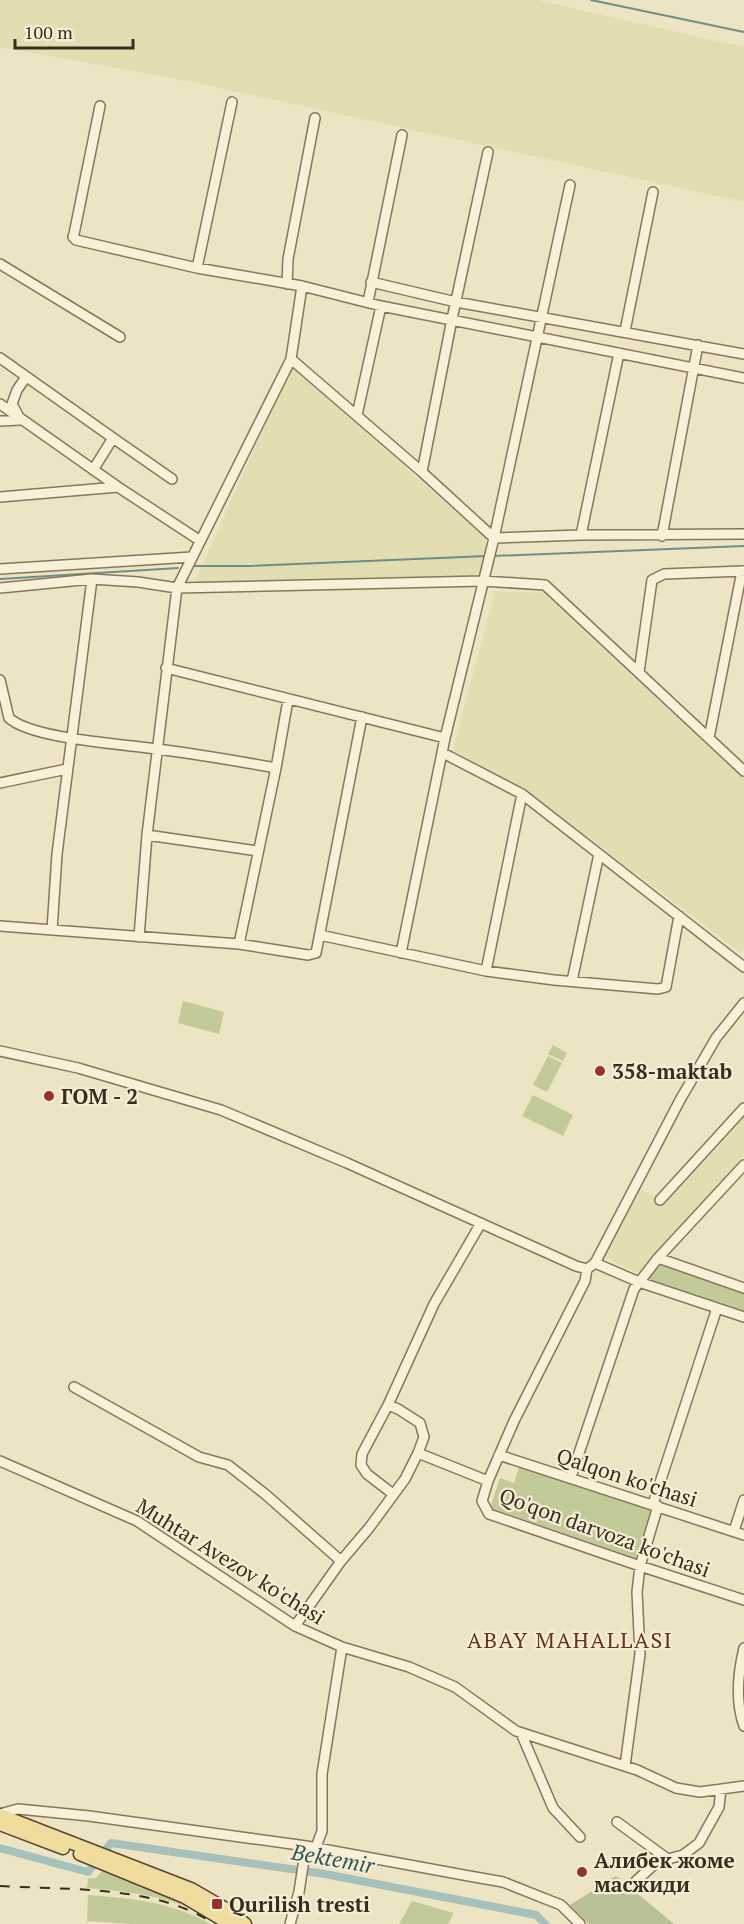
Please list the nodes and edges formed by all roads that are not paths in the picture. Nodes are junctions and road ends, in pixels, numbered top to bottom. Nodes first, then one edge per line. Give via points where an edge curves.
1 (232, 102) dead end
2 (100, 106) dead end
3 (315, 118) dead end
4 (402, 135) dead end
5 (488, 152) dead end
6 (570, 185) dead end
7 (653, 192) dead end
8 (0, 264) edge
9 (197, 268) junction
10 (371, 282) junction
11 (287, 284) junction
12 (302, 286) junction
13 (368, 302) junction
14 (456, 302) junction
15 (381, 306) junction
16 (541, 317) junction
17 (452, 319) junction
18 (625, 331) junction
19 (536, 336) junction
20 (120, 337) dead end
21 (698, 345) junction
22 (619, 353) junction
23 (744, 354) edge
24 (0, 358) edge
25 (291, 359) junction
26 (693, 368) junction
27 (26, 377) junction
28 (744, 378) edge
29 (0, 404) edge
30 (357, 415) junction
31 (20, 420) junction
32 (0, 421) edge
33 (113, 438) junction
34 (93, 470) junction
35 (422, 472) junction
36 (172, 479) dead end
37 (118, 487) junction
38 (0, 497) edge
39 (744, 534) edge
40 (581, 535) junction
41 (662, 536) junction
42 (494, 538) junction
43 (200, 540) junction
44 (192, 557) junction
45 (0, 569) edge
46 (743, 571) edge
47 (92, 579) junction
48 (483, 581) junction
49 (0, 588) edge
50 (177, 588) junction
51 (166, 668) junction
52 (639, 672) junction
53 (0, 685) edge
54 (288, 700) junction
55 (362, 717) junction
56 (72, 738) junction
57 (445, 738) junction
58 (709, 738) junction
59 (159, 749) junction
60 (443, 753) junction
61 (276, 768) junction
62 (67, 770) junction
63 (744, 771) edge
64 (0, 783) edge
65 (522, 794) junction
66 (147, 835) junction
67 (258, 851) junction
68 (599, 855) junction
69 (679, 916) junction
70 (0, 926) edge
71 (51, 930) junction
72 (320, 935) junction
73 (139, 937) junction
74 (239, 944) junction
75 (401, 953) junction
76 (743, 964) edge
77 (486, 971) junction
78 (572, 981) junction
79 (744, 1003) edge
80 (0, 1051) edge
81 (744, 1108) edge
82 (744, 1164) edge
83 (660, 1200) dead end
84 (481, 1223) junction
85 (658, 1258) junction
86 (591, 1266) junction
87 (639, 1282) junction
88 (744, 1288) edge
89 (717, 1308) junction
90 (744, 1317) edge
91 (74, 1387) dead end
92 (388, 1406) junction
93 (418, 1453) junction
94 (499, 1455) junction
95 (0, 1461) edge
96 (571, 1477) junction
97 (488, 1481) junction
98 (393, 1494) junction
99 (744, 1500) edge
100 (655, 1505) junction
101 (734, 1531) junction
102 (744, 1535) edge
103 (341, 1561) junction
104 (639, 1566) junction
105 (744, 1600) edge
106 (295, 1626) junction
107 (342, 1647) junction
108 (744, 1648) edge
109 (744, 1726) edge
110 (521, 1733) junction
111 (625, 1766) junction
112 (744, 1786) edge
113 (721, 1790) junction
114 (0, 1814) edge
115 (617, 1822) dead end
116 (0, 1824) edge
117 (580, 1837) dead end
118 (311, 1846) junction
119 (87, 1852) junction
120 (669, 1860) junction
121 (116, 1864) junction
122 (636, 1881) dead end
123 (230, 1924) edge
124 (245, 1924) edge
125 (290, 1924) edge
126 (579, 1924) edge

1 - 9 street
2 - 9 street via 73,237
3 - 11 street via 288,259
4 - 10 street
5 - 14 street
6 - 16 street
7 - 18 street
8 - 20 street
9 - 11 street
10 - 13 street
10 - 14 street
11 - 12 street
12 - 13 street
12 - 25 street
13 - 15 street
14 - 16 street
14 - 17 street
15 - 17 street
15 - 30 street
16 - 18 street
16 - 19 street
17 - 19 street
17 - 35 street
18 - 21 street
19 - 22 street
19 - 42 street
21 - 23 street
21 - 26 street
22 - 26 street
22 - 40 street
24 - 27 street
25 - 30 street
25 - 43 street
26 - 28 street
26 - 41 street
27 - 31 street via 12,404
27 - 33 street
29 - 31 street
30 - 35 street
31 - 32 street
31 - 34 street
33 - 34 street
33 - 36 street
34 - 37 street
35 - 42 street
37 - 38 street
37 - 43 street
39 - 41 street
40 - 41 street
40 - 42 street
42 - 48 street
43 - 44 street
44 - 45 street
44 - 50 street
46 - 52 street via 664,574 652,580
46 - 58 street
47 - 49 street
47 - 50 street
47 - 56 street
48 - 50 street
48 - 52 street via 545,585
48 - 57 street
50 - 51 street
51 - 54 street
51 - 59 street
52 - 58 street
53 - 56 street via 14,723
54 - 55 street
54 - 61 street
55 - 57 street
55 - 72 street
56 - 59 street
56 - 62 street
57 - 60 street
58 - 63 street
59 - 61 street
59 - 66 street
60 - 65 street
60 - 75 street
61 - 67 street
62 - 64 street
62 - 71 street
65 - 68 street
65 - 77 street
66 - 67 street
66 - 73 street
67 - 74 street
68 - 69 street
68 - 78 street
69 - 76 street
69 - 78 street via 666,987
70 - 71 street
71 - 73 street
72 - 74 street via 316,953 308,955
72 - 75 street
73 - 74 street
75 - 77 street
77 - 78 street
79 - 86 street via 716,1038
80 - 84 street via 78,1068 221,1110
81 - 83 street
82 - 85 street
84 - 86 street
84 - 92 street via 434,1304
85 - 87 street
85 - 88 street
86 - 87 street
86 - 94 street
87 - 89 street
87 - 96 street
89 - 90 street
89 - 100 street
91 - 103 street via 199,1457 228,1465
92 - 93 street via 420,1423 424,1437
92 - 98 street via 362,1454 361,1465 366,1474
93 - 97 street, Qo'qon darvoza ko'chasi
93 - 98 street
94 - 96 street, Qalqon ko'chasi
94 - 97 street
95 - 106 street, Muhtar Avezov ko'chasi via 137,1521
96 - 100 street, Qalqon ko'chasi
97 - 104 street, Qo'qon darvoza ko'chasi via 482,1501 489,1514
98 - 103 street
99 - 101 street
100 - 101 street, Qalqon ko'chasi
100 - 104 street
101 - 102 street, Qalqon ko'chasi
103 - 106 street
104 - 105 street, Qo'qon darvoza ko'chasi
104 - 111 street via 640,1654
106 - 107 street, Muhtar Avezov ko'chasi
107 - 110 street, Muhtar Avezov ko'chasi via 409,1667 455,1687
107 - 118 street via 321,1774 322,1831
108 - 109 street via 739,1669
110 - 111 street, Muhtar Avezov ko'chasi
110 - 117 street via 553,1808
111 - 113 street, Muhtar Avezov ko'chasi via 676,1788
112 - 113 street, Muhtar Avezov ko'chasi
113 - 120 street via 719,1807 704,1838 688,1852
114 - 118 street via 18,1809 89,1816
114 - 119 main road
115 - 120 street
116 - 119 main road
118 - 125 street via 304,1860
118 - 126 street via 503,1882 561,1905
119 - 121 main road
120 - 122 street via 657,1862
121 - 123 main road
121 - 124 main road via 191,1889

